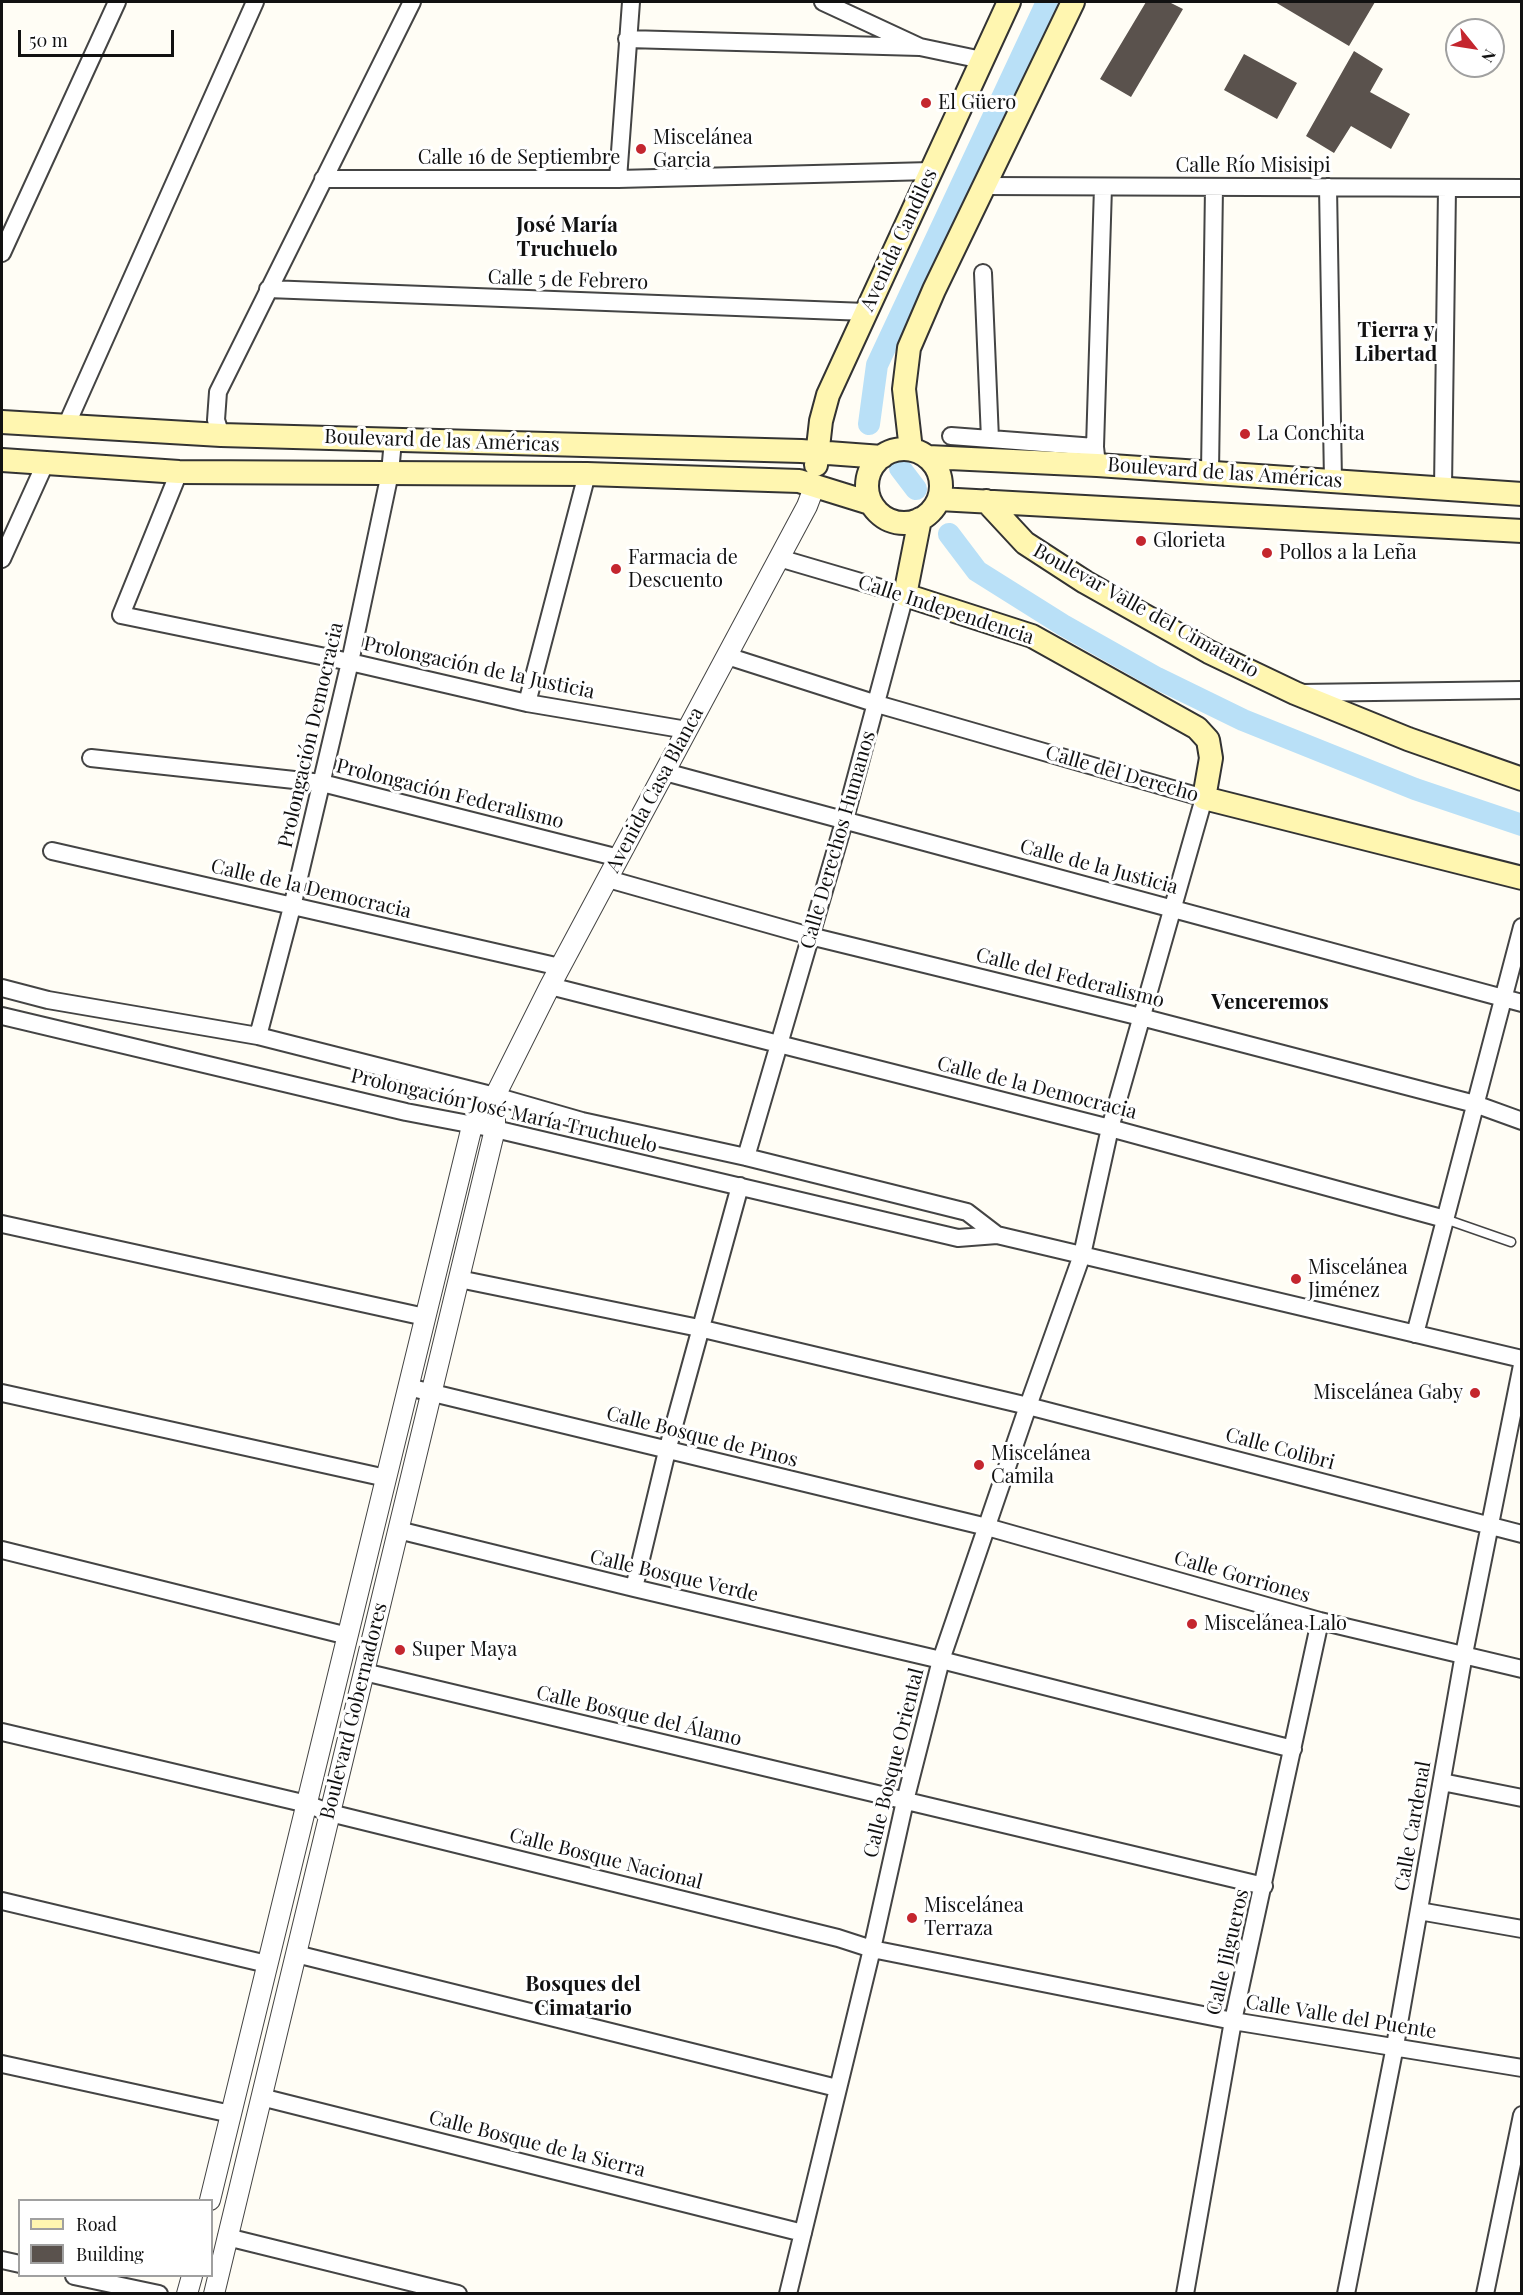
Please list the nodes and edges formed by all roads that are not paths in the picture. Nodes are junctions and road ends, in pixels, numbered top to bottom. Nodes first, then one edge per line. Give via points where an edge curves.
1 (117, 2) edge
2 (255, 2) edge
3 (412, 2) edge
4 (631, 2) edge
5 (823, 2) edge
6 (1009, 2) edge
7 (1073, 2) edge
8 (627, 39) junction
9 (920, 47) junction
10 (982, 60) junction
11 (931, 171) junction
12 (323, 179) junction
13 (618, 179) junction
14 (985, 186) junction
15 (1103, 187) junction
16 (1214, 187) junction
17 (1328, 187) junction
18 (1447, 188) junction
19 (1521, 188) edge
20 (2, 253) edge
21 (983, 273) dead end
22 (268, 289) junction
23 (866, 312) junction
24 (2, 422) edge
25 (66, 426) junction
26 (221, 435) junction
27 (951, 436) dead end
28 (990, 439) junction
29 (393, 440) junction
30 (816, 452) junction
31 (920, 454) junction
32 (1096, 456) junction
33 (882, 457) junction
34 (2, 460) edge
35 (45, 464) junction
36 (179, 472) junction
37 (1210, 472) junction
38 (390, 473) junction
39 (587, 474) junction
40 (1333, 481) junction
41 (815, 485) junction
42 (1443, 488) junction
43 (1521, 494) edge
44 (939, 499) junction
45 (986, 501) junction
46 (870, 503) junction
47 (920, 519) junction
48 (1521, 531) edge
49 (779, 558) junction
50 (2, 559) edge
51 (905, 595) junction
52 (727, 656) junction
53 (350, 662) junction
54 (1521, 690) edge
55 (1295, 693) junction
56 (527, 703) junction
57 (877, 704) junction
58 (687, 730) junction
59 (91, 758) dead end
60 (665, 772) junction
61 (1521, 779) edge
62 (322, 783) junction
63 (1204, 798) junction
64 (844, 822) junction
65 (52, 851) dead end
66 (619, 858) junction
67 (1521, 878) edge
68 (608, 879) junction
69 (292, 907) junction
70 (1172, 908) junction
71 (1521, 927) edge
72 (810, 936) junction
73 (560, 967) junction
74 (550, 986) junction
75 (2, 988) edge
76 (1503, 998) junction
77 (1521, 1003) edge
78 (2, 1016) edge
79 (1141, 1017) junction
80 (258, 1036) junction
81 (780, 1044) junction
82 (495, 1096) junction
83 (1475, 1104) junction
84 (1521, 1121) edge
85 (472, 1126) junction
86 (1110, 1128) junction
87 (495, 1129) junction
88 (746, 1157) junction
89 (740, 1186) junction
90 (1444, 1219) junction
91 (2, 1224) edge
92 (998, 1235) junction
93 (1511, 1242) dead end
94 (1082, 1255) junction
95 (459, 1279) junction
96 (425, 1317) junction
97 (699, 1328) junction
98 (1415, 1334) junction
99 (1521, 1359) edge
100 (1521, 1365) edge
101 (408, 1387) junction
102 (431, 1392) junction
103 (2, 1394) edge
104 (1028, 1406) junction
105 (667, 1451) junction
106 (386, 1478) junction
107 (1490, 1526) junction
108 (987, 1527) junction
109 (398, 1530) junction
110 (1521, 1534) edge
111 (2, 1550) edge
112 (634, 1588) junction
113 (1320, 1621) junction
114 (348, 1636) junction
115 (1464, 1654) junction
116 (941, 1660) junction
117 (1521, 1669) edge
118 (364, 1672) junction
119 (2, 1732) edge
120 (1293, 1749) junction
121 (1442, 1782) junction
122 (1521, 1798) edge
123 (905, 1801) junction
124 (307, 1804) junction
125 (330, 1813) junction
126 (1264, 1886) junction
127 (2, 1900) edge
128 (1419, 1911) junction
129 (1521, 1929) edge
130 (872, 1949) junction
131 (296, 1954) junction
132 (267, 1964) junction
133 (1233, 2021) junction
134 (1395, 2046) junction
135 (2, 2064) edge
136 (1521, 2068) edge
137 (837, 2088) junction
138 (261, 2097) junction
139 (231, 2114) junction
140 (1521, 2115) edge
141 (210, 2199) edge
142 (803, 2233) junction
143 (227, 2237) junction
144 (2, 2260) edge
145 (18, 2264) edge
146 (79, 2277) edge
147 (192, 2277) edge
148 (159, 2294) edge
149 (187, 2294) edge
150 (214, 2294) edge
151 (458, 2294) edge
152 (788, 2294) edge
153 (1185, 2294) edge
154 (1346, 2294) edge
155 (1485, 2294) edge

1 - 20 street
2 - 25 street
3 - 12 street
4 - 8 street
5 - 9 street
6 - 10 main road, Avenida Candiles
7 - 14 main road
8 - 9 street
8 - 13 street
9 - 10 street
10 - 11 main road, Avenida Candiles
11 - 13 street, Calle 16 de Septiembre
11 - 23 main road, Avenida Candiles
12 - 13 street, Calle 16 de Septiembre
12 - 22 street
14 - 15 street, Calle Río Misisipi
14 - 31 main road via 909,348 904,390
15 - 16 street, Calle Río Misisipi
15 - 32 street
16 - 17 street, Calle Río Misisipi
16 - 37 street
17 - 18 street, Calle Río Misisipi
17 - 40 street
18 - 19 street, Calle Río Misisipi
18 - 42 street
21 - 28 street
22 - 23 street, Calle 5 de Febrero
22 - 26 street via 218,392 216,420
23 - 30 main road, Avenida Candiles via 828,395
24 - 25 main road, Boulevard de las Américas
25 - 26 main road, Boulevard de las Américas
26 - 29 main road, Boulevard de las Américas
27 - 28 street, Boulevard de las Américas
28 - 32 street, Boulevard de las Américas
29 - 30 main road, Boulevard de las Américas
29 - 38 street, Prolongación Democracia
30 - 33 main road, Boulevard de las Américas
30 - 41 main road, Avenida Candiles
31 - 32 main road, Boulevard de las Américas
31 - 33 main road via 894,450
31 - 44 main road via 940,475
32 - 37 main road, Boulevard de las Américas
33 - 46 main road via 868,478
34 - 35 main road, Boulevard de las Américas
35 - 36 main road, Boulevard de las Américas
35 - 50 street
36 - 38 main road, Boulevard de las Américas
36 - 53 street, Prolongación de la Justicia via 121,615
37 - 40 main road, Boulevard de las Américas
38 - 39 main road, Boulevard de las Américas
38 - 53 street, Prolongación Democracia
39 - 41 main road, Boulevard de las Américas
39 - 56 street
40 - 42 main road, Boulevard de las Américas
41 - 46 main road, Boulevard de las Américas
41 - 49 street, Avenida Casa Blanca
42 - 43 main road, Boulevard de las Américas
44 - 45 main road, Boulevard de las Américas
44 - 47 main road via 931,512
45 - 48 main road, Boulevard de las Américas
45 - 55 main road, Boulevar Valle del Cimatario via 1025,543 1085,582 1209,652
46 - 47 main road via 890,520
47 - 51 main road, Calle Derechos Humanos
49 - 51 street, Calle Independencia
49 - 52 street, Avenida Casa Blanca
51 - 57 street, Calle Derechos Humanos
51 - 63 main road, Calle Independencia via 1032,636 1197,728 1208,740 1211,758
52 - 57 street, Calle del Derecho
52 - 58 street, Avenida Casa Blanca
53 - 56 street, Prolongación de la Justicia
53 - 62 street, Prolongación Democracia
54 - 55 street
55 - 61 main road, Boulevar Valle del Cimatario
56 - 58 street, Prolongación de la Justicia
57 - 63 street, Calle del Derecho
57 - 64 street, Calle Derechos Humanos
58 - 60 street, Avenida Casa Blanca
59 - 62 street, Prolongación Federalismo
60 - 64 street, Calle de la Justicia
60 - 66 street, Avenida Casa Blanca
62 - 66 street, Prolongación Federalismo
62 - 69 street, Prolongación Democracia
63 - 67 main road, Calle del Derecho
63 - 70 street, Calle Bosque Oriental
64 - 70 street, Calle de la Justicia
64 - 72 street, Calle Derechos Humanos
65 - 69 street, Calle de la Democracia
66 - 68 street, Avenida Casa Blanca
68 - 72 street, Calle del Federalismo
68 - 73 street, Avenida Casa Blanca
69 - 73 street, Calle de la Democracia
69 - 80 street, Prolongación Democracia
70 - 76 street, Calle de la Justicia
70 - 79 street, Calle Bosque Oriental
71 - 76 street
72 - 79 street, Calle del Federalismo
72 - 81 street, Calle Derechos Humanos
73 - 74 street, Avenida Casa Blanca
74 - 81 street, Calle de la Democracia
74 - 82 street, Avenida Casa Blanca
75 - 80 street, Prolongación José María Truchuelo via 48,1000
76 - 77 street, Calle de la Justicia
76 - 83 street
78 - 85 street, Prolongación José María Truchuelo
79 - 83 street, Calle del Federalismo
79 - 86 street, Calle Bosque Oriental
80 - 82 street, Prolongación José María Truchuelo
81 - 86 street, Calle de la Democracia
81 - 88 street, Calle Derechos Humanos
82 - 85 street, Avenida Casa Blanca
82 - 87 street, Avenida Casa Blanca
82 - 88 street, Prolongación José María Truchuelo via 582,1121
83 - 84 street, Calle del Federalismo
83 - 90 street
85 - 87 street, Prolongación José María Truchuelo
85 - 96 street, Boulevard Gobernadores
86 - 90 street, Calle de la Democracia
86 - 94 street, Calle Bosque Oriental
87 - 89 street, Prolongación José María Truchuelo
87 - 95 street, Boulevard Gobernadores
88 - 92 street, Prolongación José María Truchuelo via 967,1212
89 - 92 street, Prolongación José María Truchuelo via 958,1238
89 - 97 street
90 - 93 lane, Calle de la Democracia
90 - 98 street
91 - 96 street
92 - 94 street, Prolongación José María Truchuelo
94 - 98 street, Prolongación José María Truchuelo
94 - 104 street, Calle Bosque Oriental
95 - 97 street, Calle Colibri
95 - 102 street, Boulevard Gobernadores
96 - 101 street, Boulevard Gobernadores
97 - 104 street, Calle Colibri
97 - 105 street
98 - 99 street, Prolongación José María Truchuelo
100 - 107 street, Calle Cardenal
101 - 102 street, Calle Bosque de Pinos
101 - 106 street, Boulevard Gobernadores
102 - 105 street, Calle Bosque de Pinos
102 - 109 street, Boulevard Gobernadores
103 - 106 street
104 - 107 street, Calle Colibri
104 - 108 street, Calle Bosque Oriental
105 - 108 street, Calle Bosque de Pinos
105 - 112 street
106 - 114 street, Boulevard Gobernadores
107 - 110 street, Calle Colibri
107 - 115 street, Calle Cardenal
108 - 113 street, Calle Gorriones
108 - 116 street, Calle Bosque Oriental
109 - 112 street, Calle Bosque Verde
109 - 118 street, Boulevard Gobernadores
111 - 114 street
112 - 116 street, Calle Bosque Verde
113 - 115 street, Calle Gorriones
113 - 120 street, Calle Jilgueros
114 - 124 street, Boulevard Gobernadores
115 - 117 street, Calle Gorriones
115 - 121 street, Calle Cardenal
116 - 120 street, Calle Bosque Verde
116 - 123 street, Calle Bosque Oriental
118 - 123 street, Calle Bosque del Álamo
118 - 125 street, Boulevard Gobernadores
119 - 124 street
120 - 126 street, Calle Jilgueros
121 - 122 street
121 - 128 street, Calle Cardenal
123 - 126 street, Calle Bosque del Álamo
123 - 130 street, Calle Bosque Oriental
124 - 125 street
124 - 132 street, Boulevard Gobernadores
125 - 130 street, Calle Bosque Nacional
125 - 131 street, Boulevard Gobernadores
126 - 133 street, Calle Jilgueros
127 - 132 street
128 - 129 street
128 - 134 street, Calle Cardenal
130 - 133 street, Calle Valle del Puente
130 - 137 street, Calle Bosque Oriental
131 - 137 street
131 - 138 street, Boulevard Gobernadores
132 - 139 street, Boulevard Gobernadores
133 - 134 street, Calle Valle del Puente
133 - 153 street, Calle Jilgueros
134 - 136 street, Calle Valle del Puente
134 - 154 street, Calle Cardenal
135 - 139 street
137 - 142 street, Calle Bosque Oriental
138 - 142 street, Calle Bosque de la Sierra
138 - 143 street, Boulevard Gobernadores
139 - 141 street, Boulevard Gobernadores
140 - 155 street
142 - 152 street, Calle Bosque Oriental
143 - 150 street, Boulevard Gobernadores
143 - 151 street
144 - 145 street
146 - 148 street
147 - 149 street

